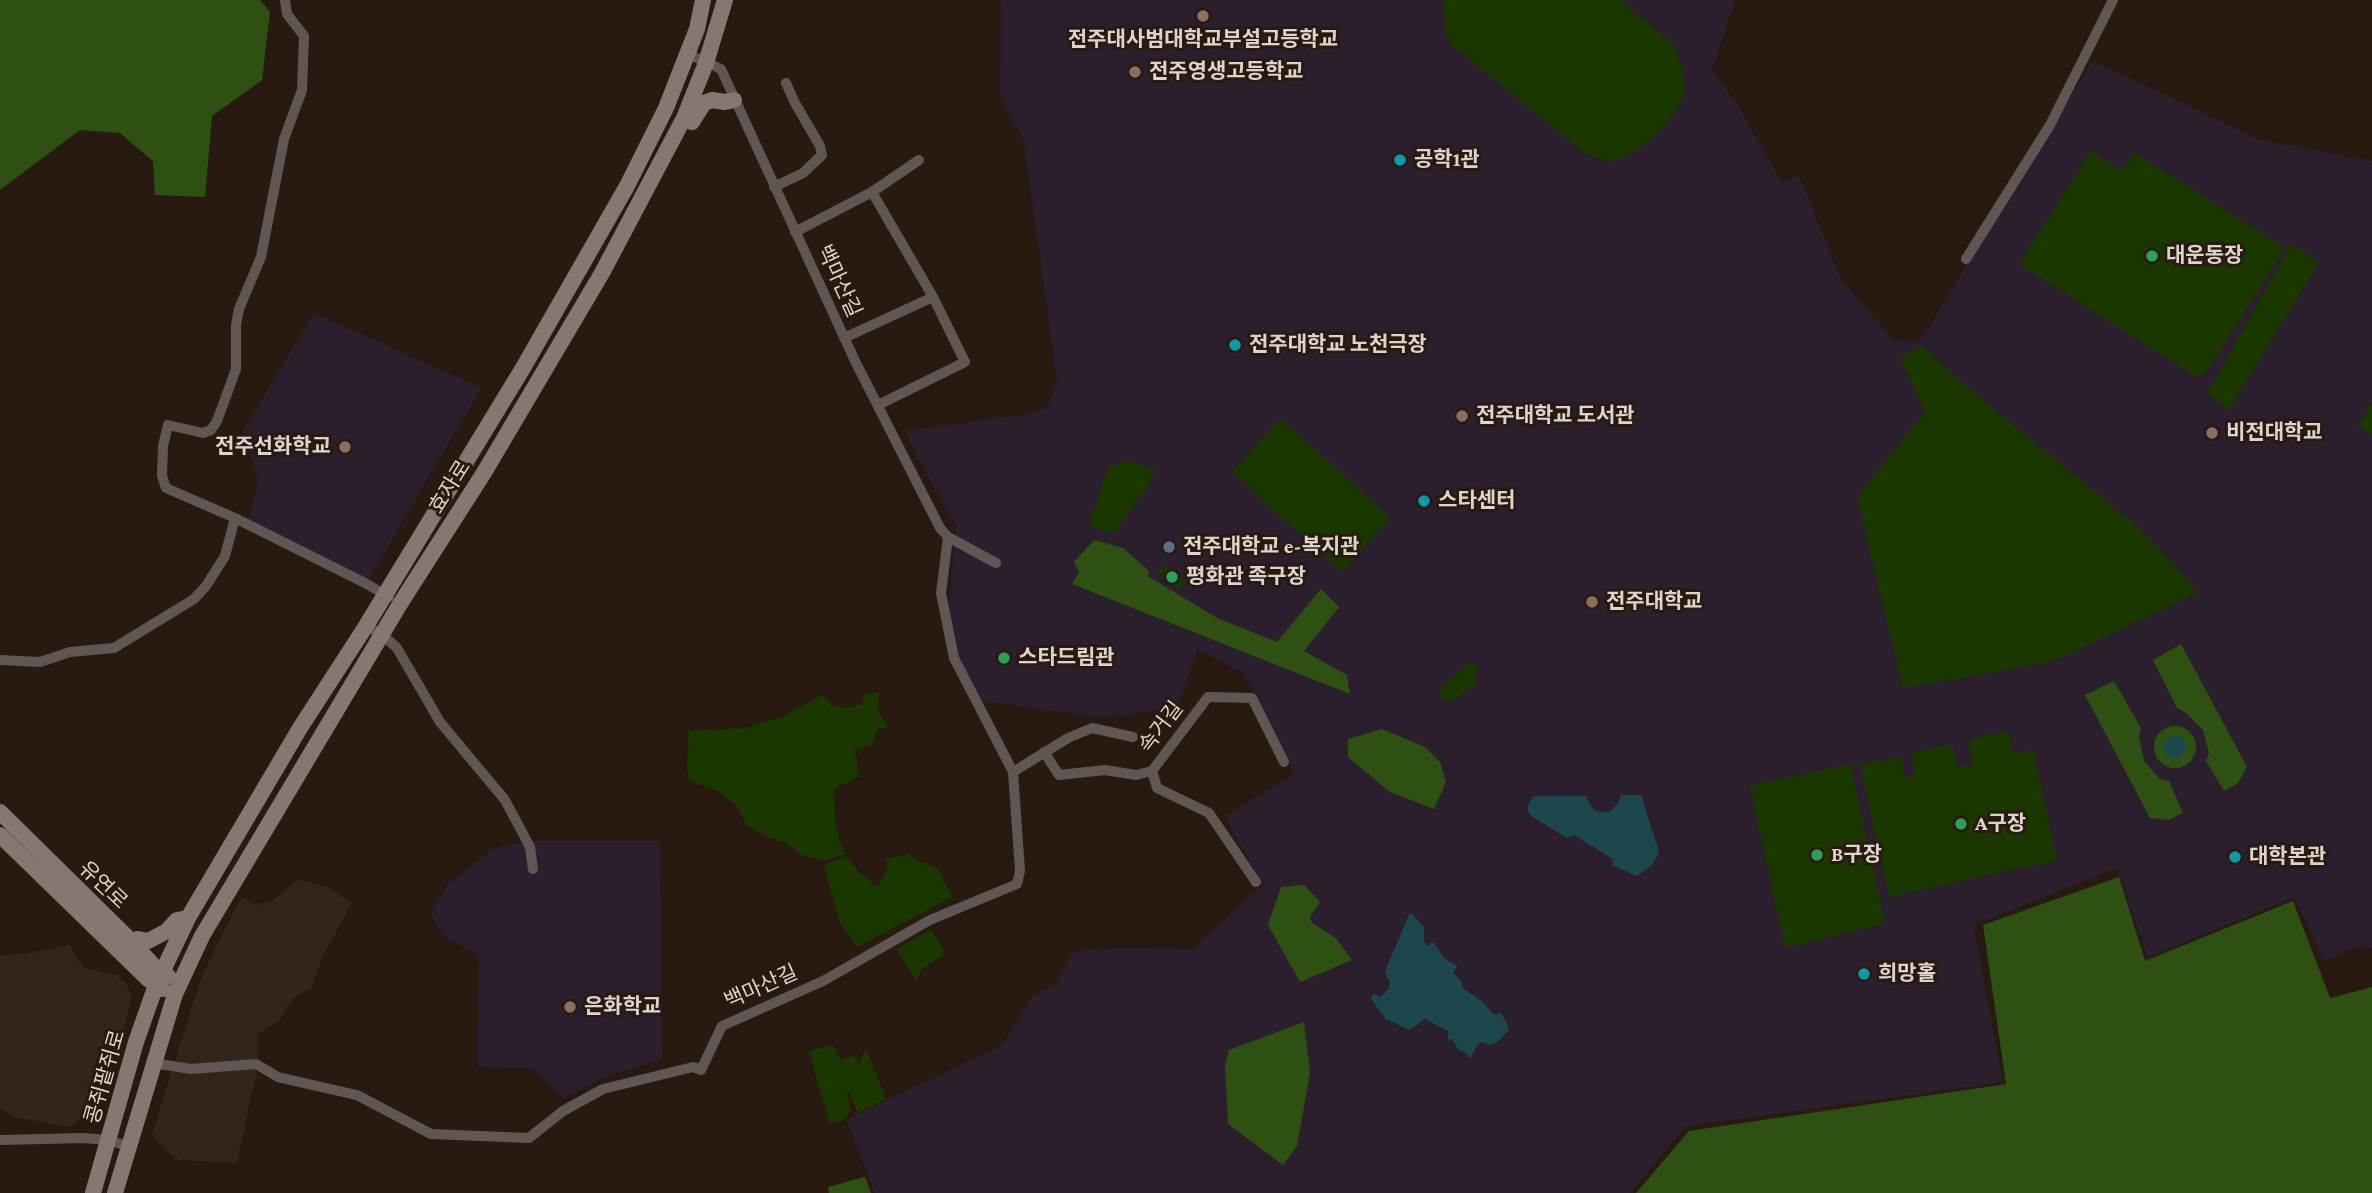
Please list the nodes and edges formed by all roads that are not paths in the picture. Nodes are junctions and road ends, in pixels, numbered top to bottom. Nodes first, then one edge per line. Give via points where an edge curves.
1 (285, 0) edge
2 (703, 0) edge
3 (725, 0) edge
4 (2113, 0) edge
5 (688, 54) junction
6 (706, 62) junction
7 (786, 83) dead end
8 (734, 100) junction
9 (684, 118) junction
10 (919, 160) dead end
11 (774, 187) junction
12 (872, 192) junction
13 (794, 232) junction
14 (1966, 259) dead end
15 (933, 297) junction
16 (844, 338) junction
17 (878, 405) junction
18 (235, 518) junction
19 (948, 537) junction
20 (996, 563) dead end
21 (384, 594) junction
22 (400, 604) junction
23 (366, 625) junction
24 (383, 635) junction
25 (0, 660) edge
26 (1133, 737) dead end
27 (1044, 752) junction
28 (1284, 762) dead end
29 (1152, 771) junction
30 (1013, 772) junction
31 (0, 812) edge
32 (0, 835) edge
33 (27, 851) junction
34 (533, 869) dead end
35 (1255, 882) dead end
36 (188, 918) junction
37 (131, 941) junction
38 (167, 985) junction
39 (153, 1063) junction
40 (147, 1084) junction
41 (0, 1140) edge
42 (109, 1140) junction
43 (129, 1147) junction
44 (93, 1193) edge
45 (115, 1193) edge

1 - 18 street via 287,14 304,36 302,90 284,139 261,257 239,309 236,369 211,430 203,433 168,425 163,446 166,488
2 - 5 main road, 효자로
3 - 6 main road, 효자로
4 - 14 street via 2050,125
5 - 6 street, 백마산길
5 - 21 main road, 효자로 via 627,186 523,368
6 - 8 street, 백마산길 via 721,69
6 - 9 main road, 효자로
7 - 11 street via 822,155 803,173
8 - 9 main road via 712,100 701,106 692,122
8 - 11 street, 백마산길
9 - 22 main road, 효자로 via 602,273
10 - 12 street
11 - 13 street, 백마산길
12 - 13 street
12 - 15 street
13 - 16 street, 백마산길
15 - 16 street
15 - 17 street via 965,362
16 - 17 street, 백마산길
17 - 19 street, 백마산길
18 - 21 street
18 - 25 street via 225,556 194,599 114,648 70,652 40,662
19 - 20 street, 백마산길
19 - 30 street, 백마산길 via 941,593 954,658
21 - 22 street
21 - 23 main road, 효자로
22 - 24 main road, 효자로
23 - 24 street
23 - 36 main road, 효자로
24 - 34 street via 397,648 440,722 505,800 530,847
24 - 38 main road, 효자로
26 - 27 street, 속거길 via 1092,728
27 - 29 street, 속거길 via 1059,775
27 - 30 street, 속거길
28 - 29 street, 속거길 via 1252,698 1208,697
29 - 35 street, 속거길 via 1157,788 1209,813
30 - 39 street, 백마산길 via 1017,884 930,920 823,981 722,1026 702,1070 694,1067 603,1089 528,1138 431,1134 357,1095 278,1077 256,1063 191,1069
31 - 33 main road, 유연로
32 - 33 main road, 유연로
33 - 37 main road, 유연로
33 - 38 main road, 유연로
36 - 37 main road via 177,920 167,932 148,941
36 - 38 main road, 효자로
37 - 38 main road, 유연로
38 - 39 main road, 콩쥐팥쥐로
38 - 40 main road via 142,1068
38 - 42 main road, 콩쥐팥쥐로 via 136,1042
39 - 40 main road, 콩쥐팥쥐로
40 - 43 main road, 콩쥐팥쥐로
41 - 42 street
42 - 43 street
42 - 44 main road, 콩쥐팥쥐로
43 - 45 main road, 콩쥐팥쥐로

